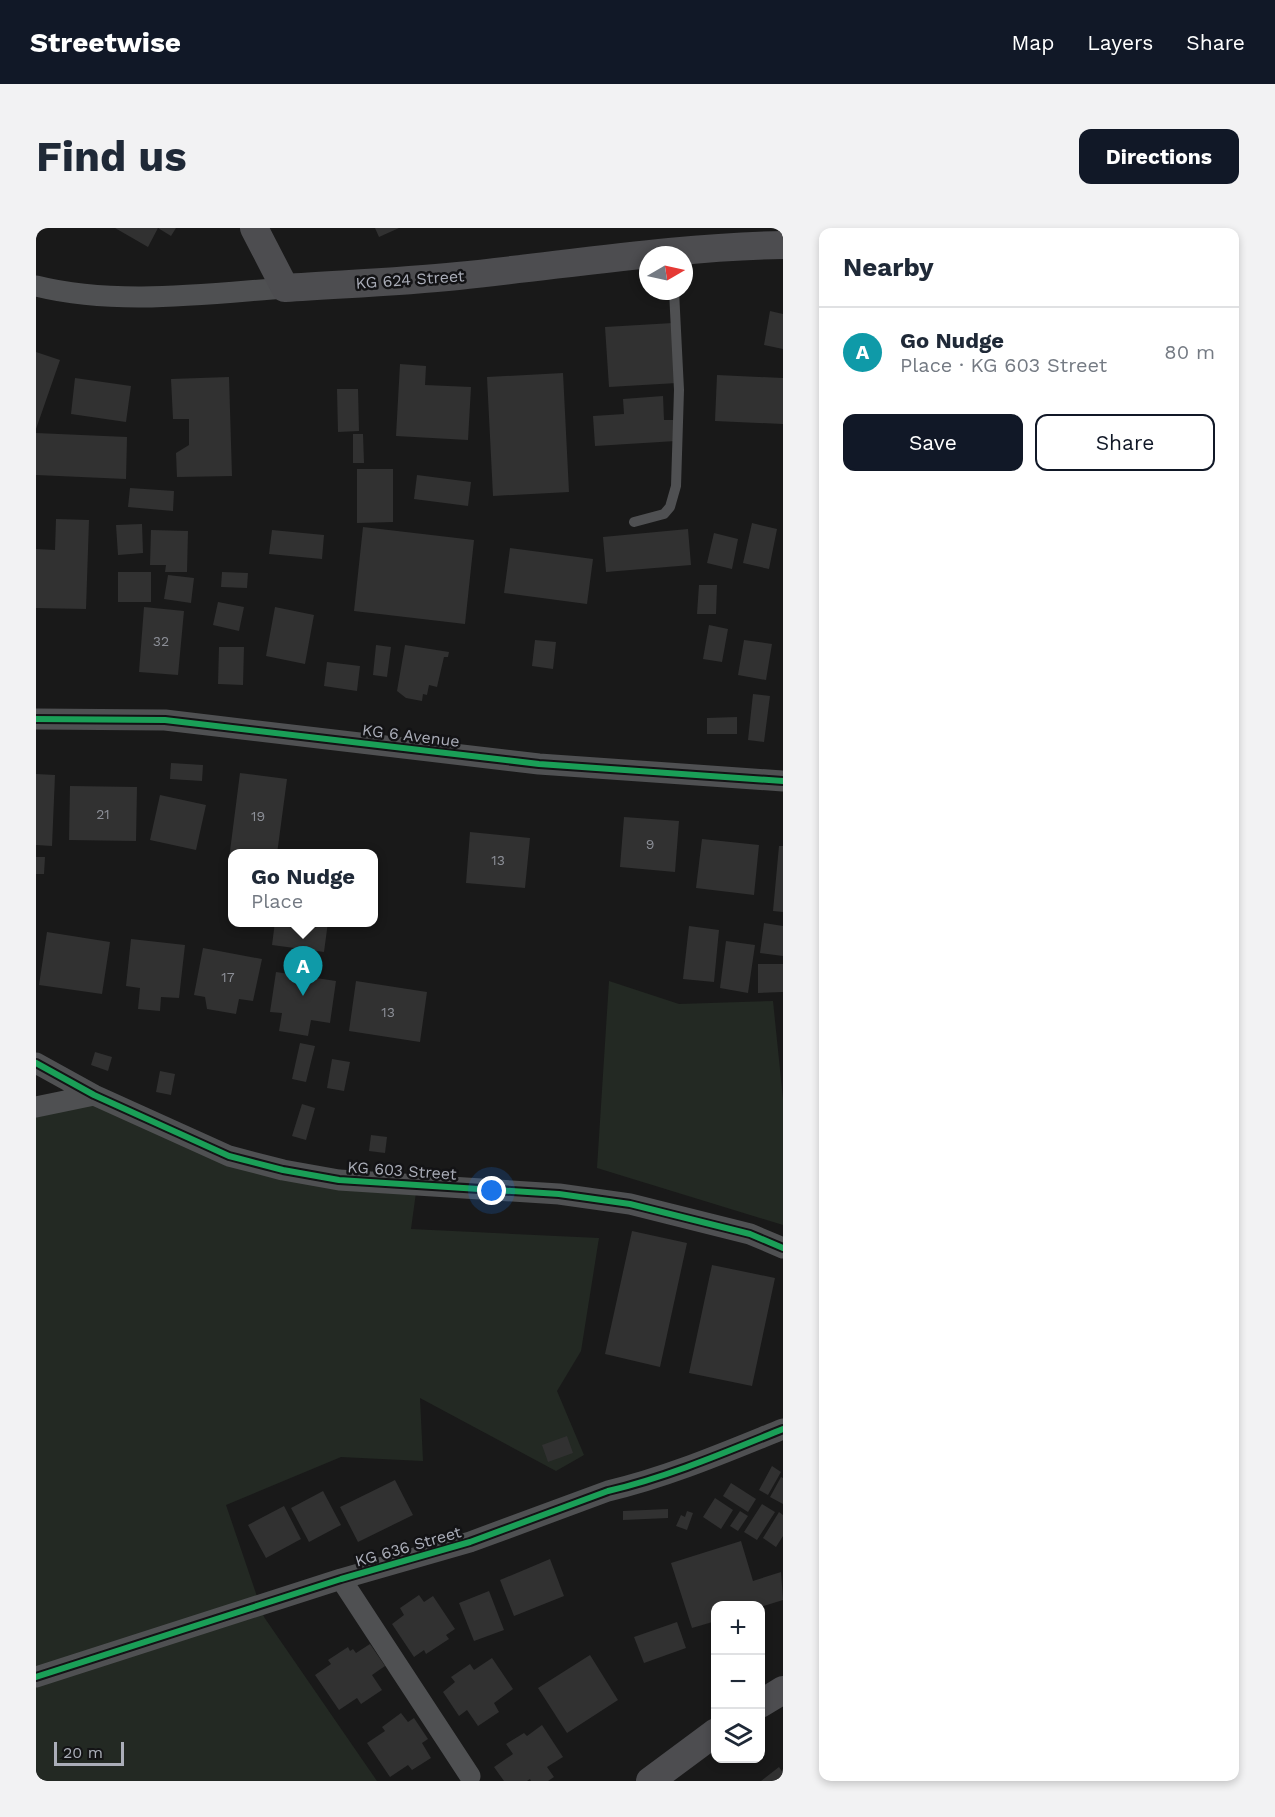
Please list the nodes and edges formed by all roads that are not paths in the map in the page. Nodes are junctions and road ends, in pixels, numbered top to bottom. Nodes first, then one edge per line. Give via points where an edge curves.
1 (254, 228) edge
2 (783, 245) edge
3 (693, 252) edge
4 (639, 256) edge
5 (36, 286) edge
6 (285, 288) junction
7 (674, 300) edge
8 (634, 522) dead end
9 (36, 719) edge
10 (783, 781) edge
11 (36, 1064) edge
12 (94, 1095) junction
13 (36, 1107) edge
14 (783, 1248) edge
15 (783, 1429) edge
16 (341, 1579) junction
17 (36, 1677) edge
18 (783, 1690) edge
19 (765, 1701) edge
20 (711, 1736) edge
21 (470, 1776) dead end
22 (650, 1781) edge

1 - 6 main road
2 - 3 main road, KG 624 Street
4 - 6 main road, KG 624 Street via 457,276
5 - 6 street, KG 624 Street via 62,292 134,296
7 - 8 lane via 679,390 676,486 664,514
9 - 10 street, KG 6 Avenue via 165,720 538,764
11 - 12 street, KG 603 Street
12 - 13 street
12 - 14 street, KG 603 Street via 229,1156 283,1170 339,1180 559,1194 630,1204 750,1234
15 - 16 street, KG 636 Street via 471,1542
16 - 17 street, KG 636 Street
16 - 21 street
18 - 19 main road
20 - 22 main road

